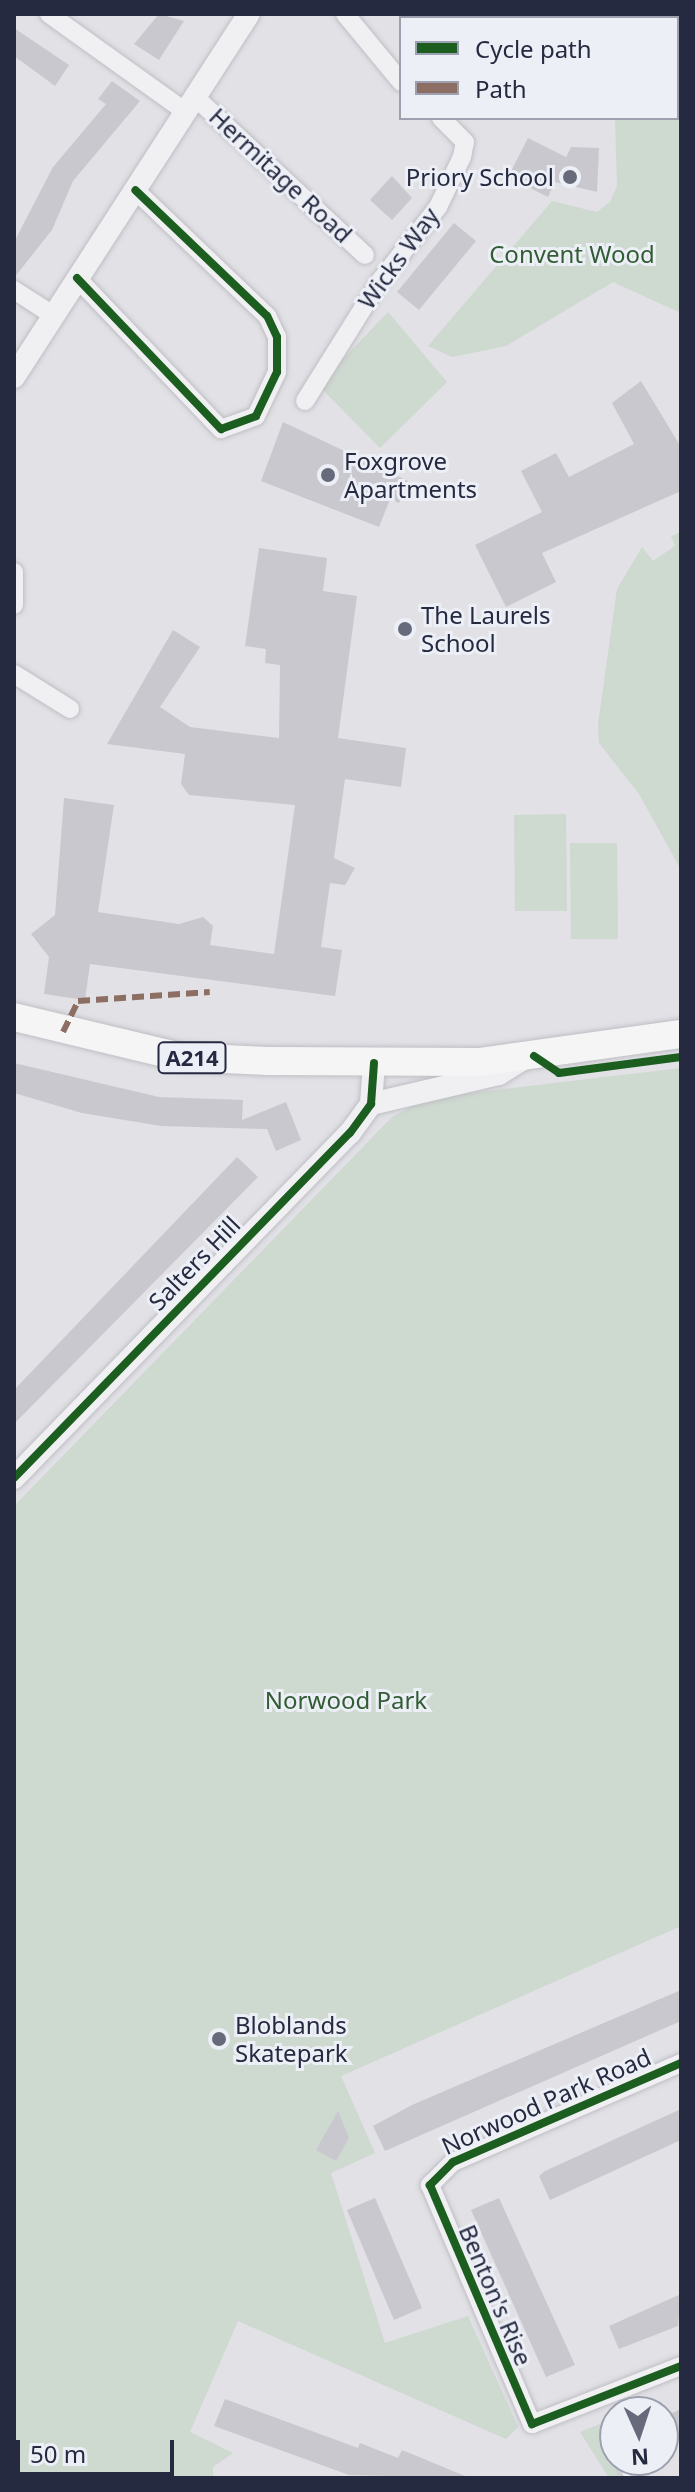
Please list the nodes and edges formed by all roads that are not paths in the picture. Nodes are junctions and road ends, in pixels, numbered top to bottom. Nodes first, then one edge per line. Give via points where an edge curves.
1 (49, 14) edge
2 (249, 14) edge
3 (345, 14) edge
4 (399, 80) edge
5 (191, 104) junction
6 (443, 120) edge
7 (135, 190) junction
8 (365, 255) dead end
9 (77, 278) junction
10 (14, 290) edge
11 (53, 315) junction
12 (14, 377) edge
13 (305, 401) dead end
14 (14, 572) edge
15 (14, 605) edge
16 (14, 674) edge
17 (70, 709) dead end
18 (14, 1017) edge
19 (681, 1034) edge
20 (526, 1057) junction
21 (374, 1063) junction
22 (371, 1104) junction
23 (14, 1478) edge
24 (681, 2063) edge
25 (430, 2179) joint
26 (681, 2366) edge

1 - 5 street
2 - 5 street, Hermitage Road
3 - 4 street
5 - 7 street, Hermitage Road
5 - 8 street, Hermitage Road
6 - 13 street, Wicks Way via 465,142 438,207 380,281
7 - 9 street, Hermitage Road
7 - 9 street via 267,316 277,337 277,372 256,416 221,429
9 - 11 street, Hermitage Road
10 - 11 street
11 - 12 street, Hermitage Road
14 - 15 street
16 - 17 street
18 - 21 main road, A214 via 181,1057
19 - 20 main road, A214
20 - 21 main road, A214
20 - 22 street via 499,1074
21 - 22 street
22 - 23 street, Salters Hill
24 - 25 street, Norwood Park Road
25 - 26 street, Benton's Rise via 532,2424

